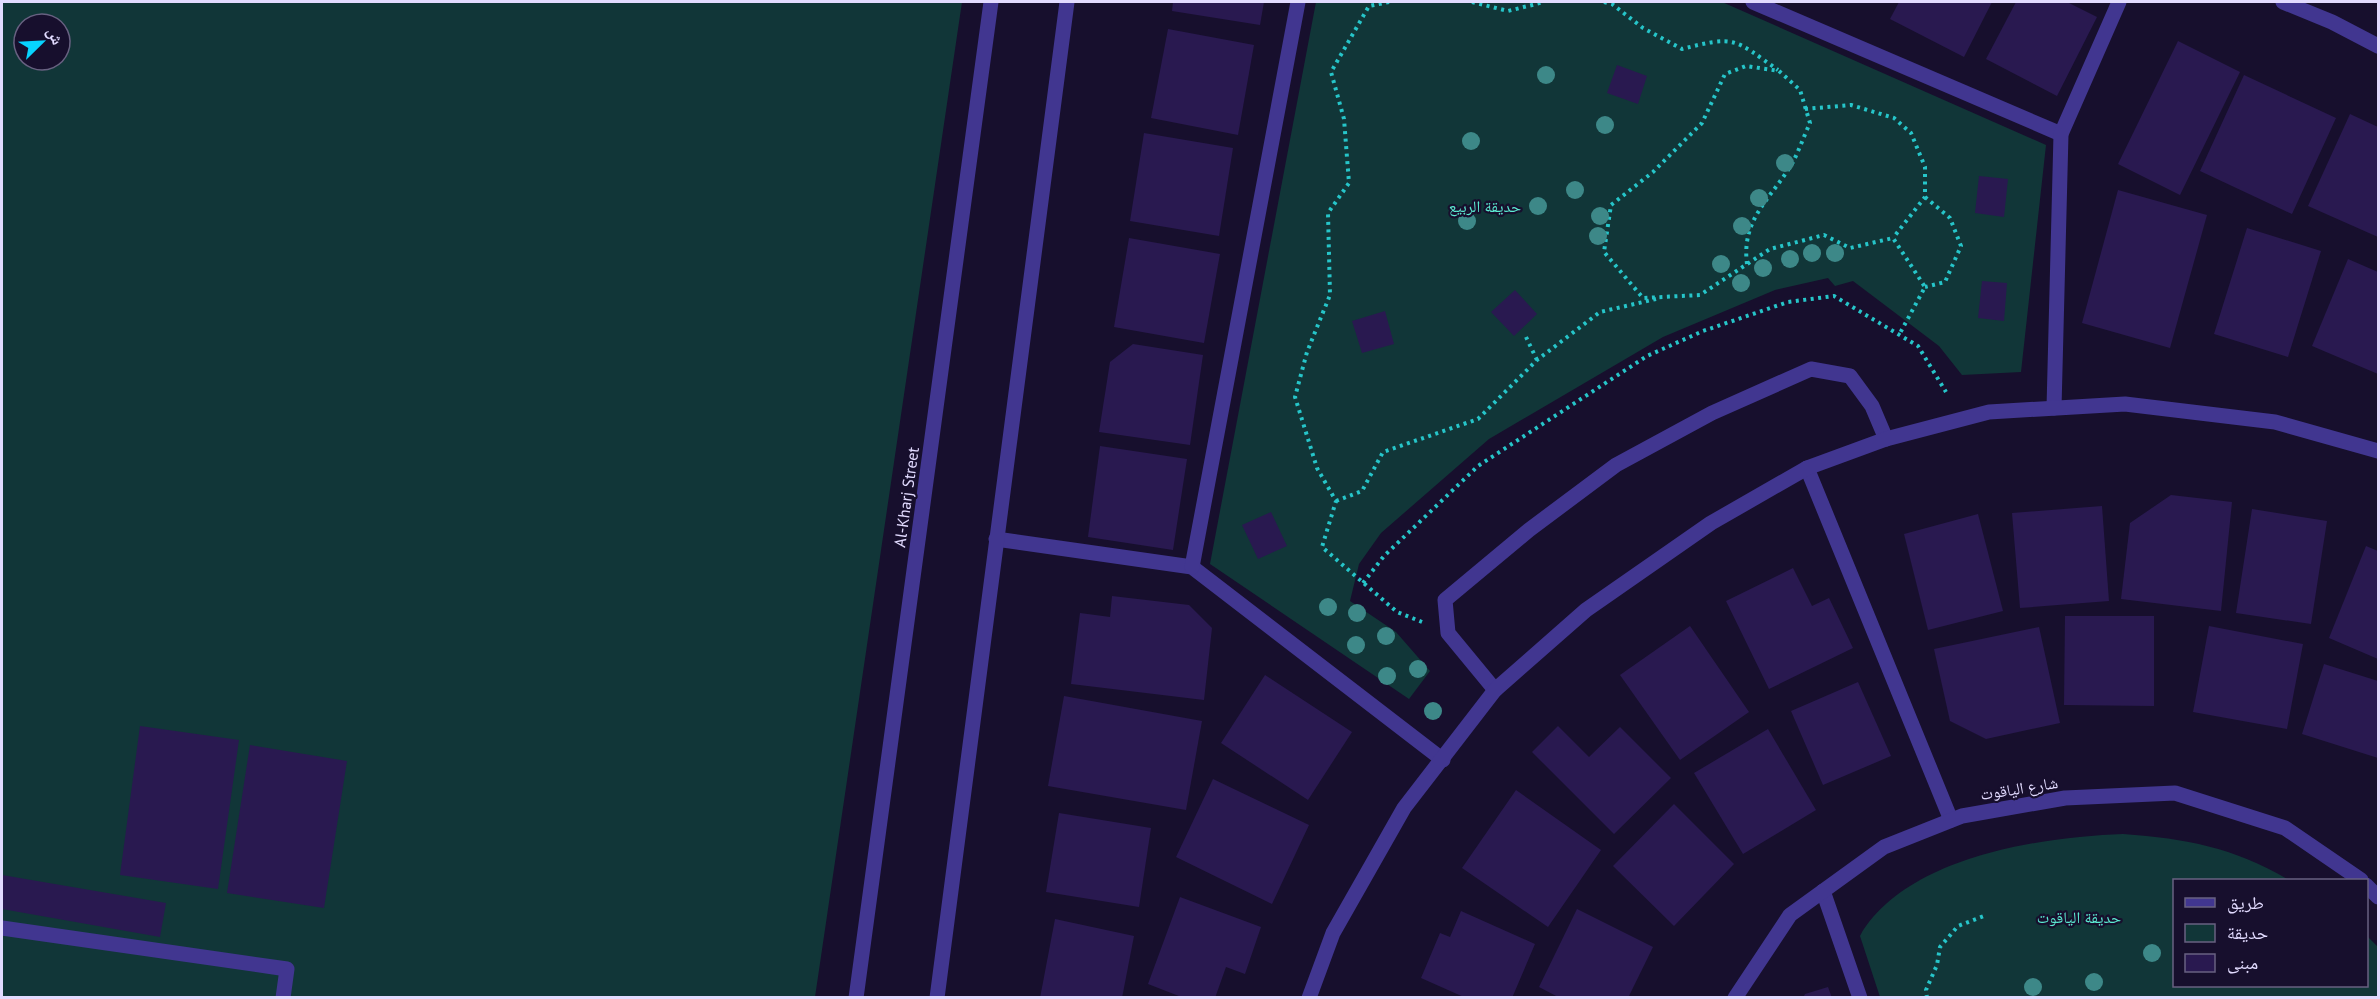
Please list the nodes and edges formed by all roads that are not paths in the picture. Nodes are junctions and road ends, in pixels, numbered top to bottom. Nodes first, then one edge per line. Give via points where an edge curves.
1 (991, 2) edge
2 (1067, 2) edge
3 (1298, 2) edge
4 (1754, 2) edge
5 (2119, 2) edge
6 (2283, 2) edge
7 (2379, 46) edge
8 (2061, 134) junction
9 (2054, 408) junction
10 (1886, 439) junction
11 (2379, 451) edge
12 (1807, 468) junction
13 (996, 540) junction
14 (1192, 567) junction
15 (1495, 690) junction
16 (1443, 760) junction
17 (1951, 820) junction
18 (2360, 879) edge
19 (2368, 886) edge
20 (1823, 891) junction
21 (2379, 897) edge
22 (2, 928) edge
23 (283, 998) edge
24 (856, 998) edge
25 (936, 998) edge
26 (1309, 998) edge
27 (1734, 998) edge
28 (1860, 998) edge

1 - 24 street, Al-Kharj Street
2 - 13 street
3 - 14 street
4 - 8 street
5 - 8 street
6 - 7 street
8 - 9 street
9 - 10 street via 1989,412
9 - 11 street via 2125,404 2275,422
10 - 12 street
10 - 15 street via 1872,406 1850,376 1811,369 1712,413 1616,465 1445,600 1448,633
12 - 15 street via 1711,523 1586,610
12 - 17 street
13 - 14 street
13 - 25 street
14 - 16 street
15 - 16 street
16 - 26 street via 1404,808 1333,933
17 - 18 street, شارع الياقوت via 2065,798 2175,793 2285,828
17 - 20 street, شارع الياقوت via 1884,847
19 - 21 street
20 - 27 street, شارع الياقوت via 1790,915
20 - 28 street
22 - 23 street via 287,969

